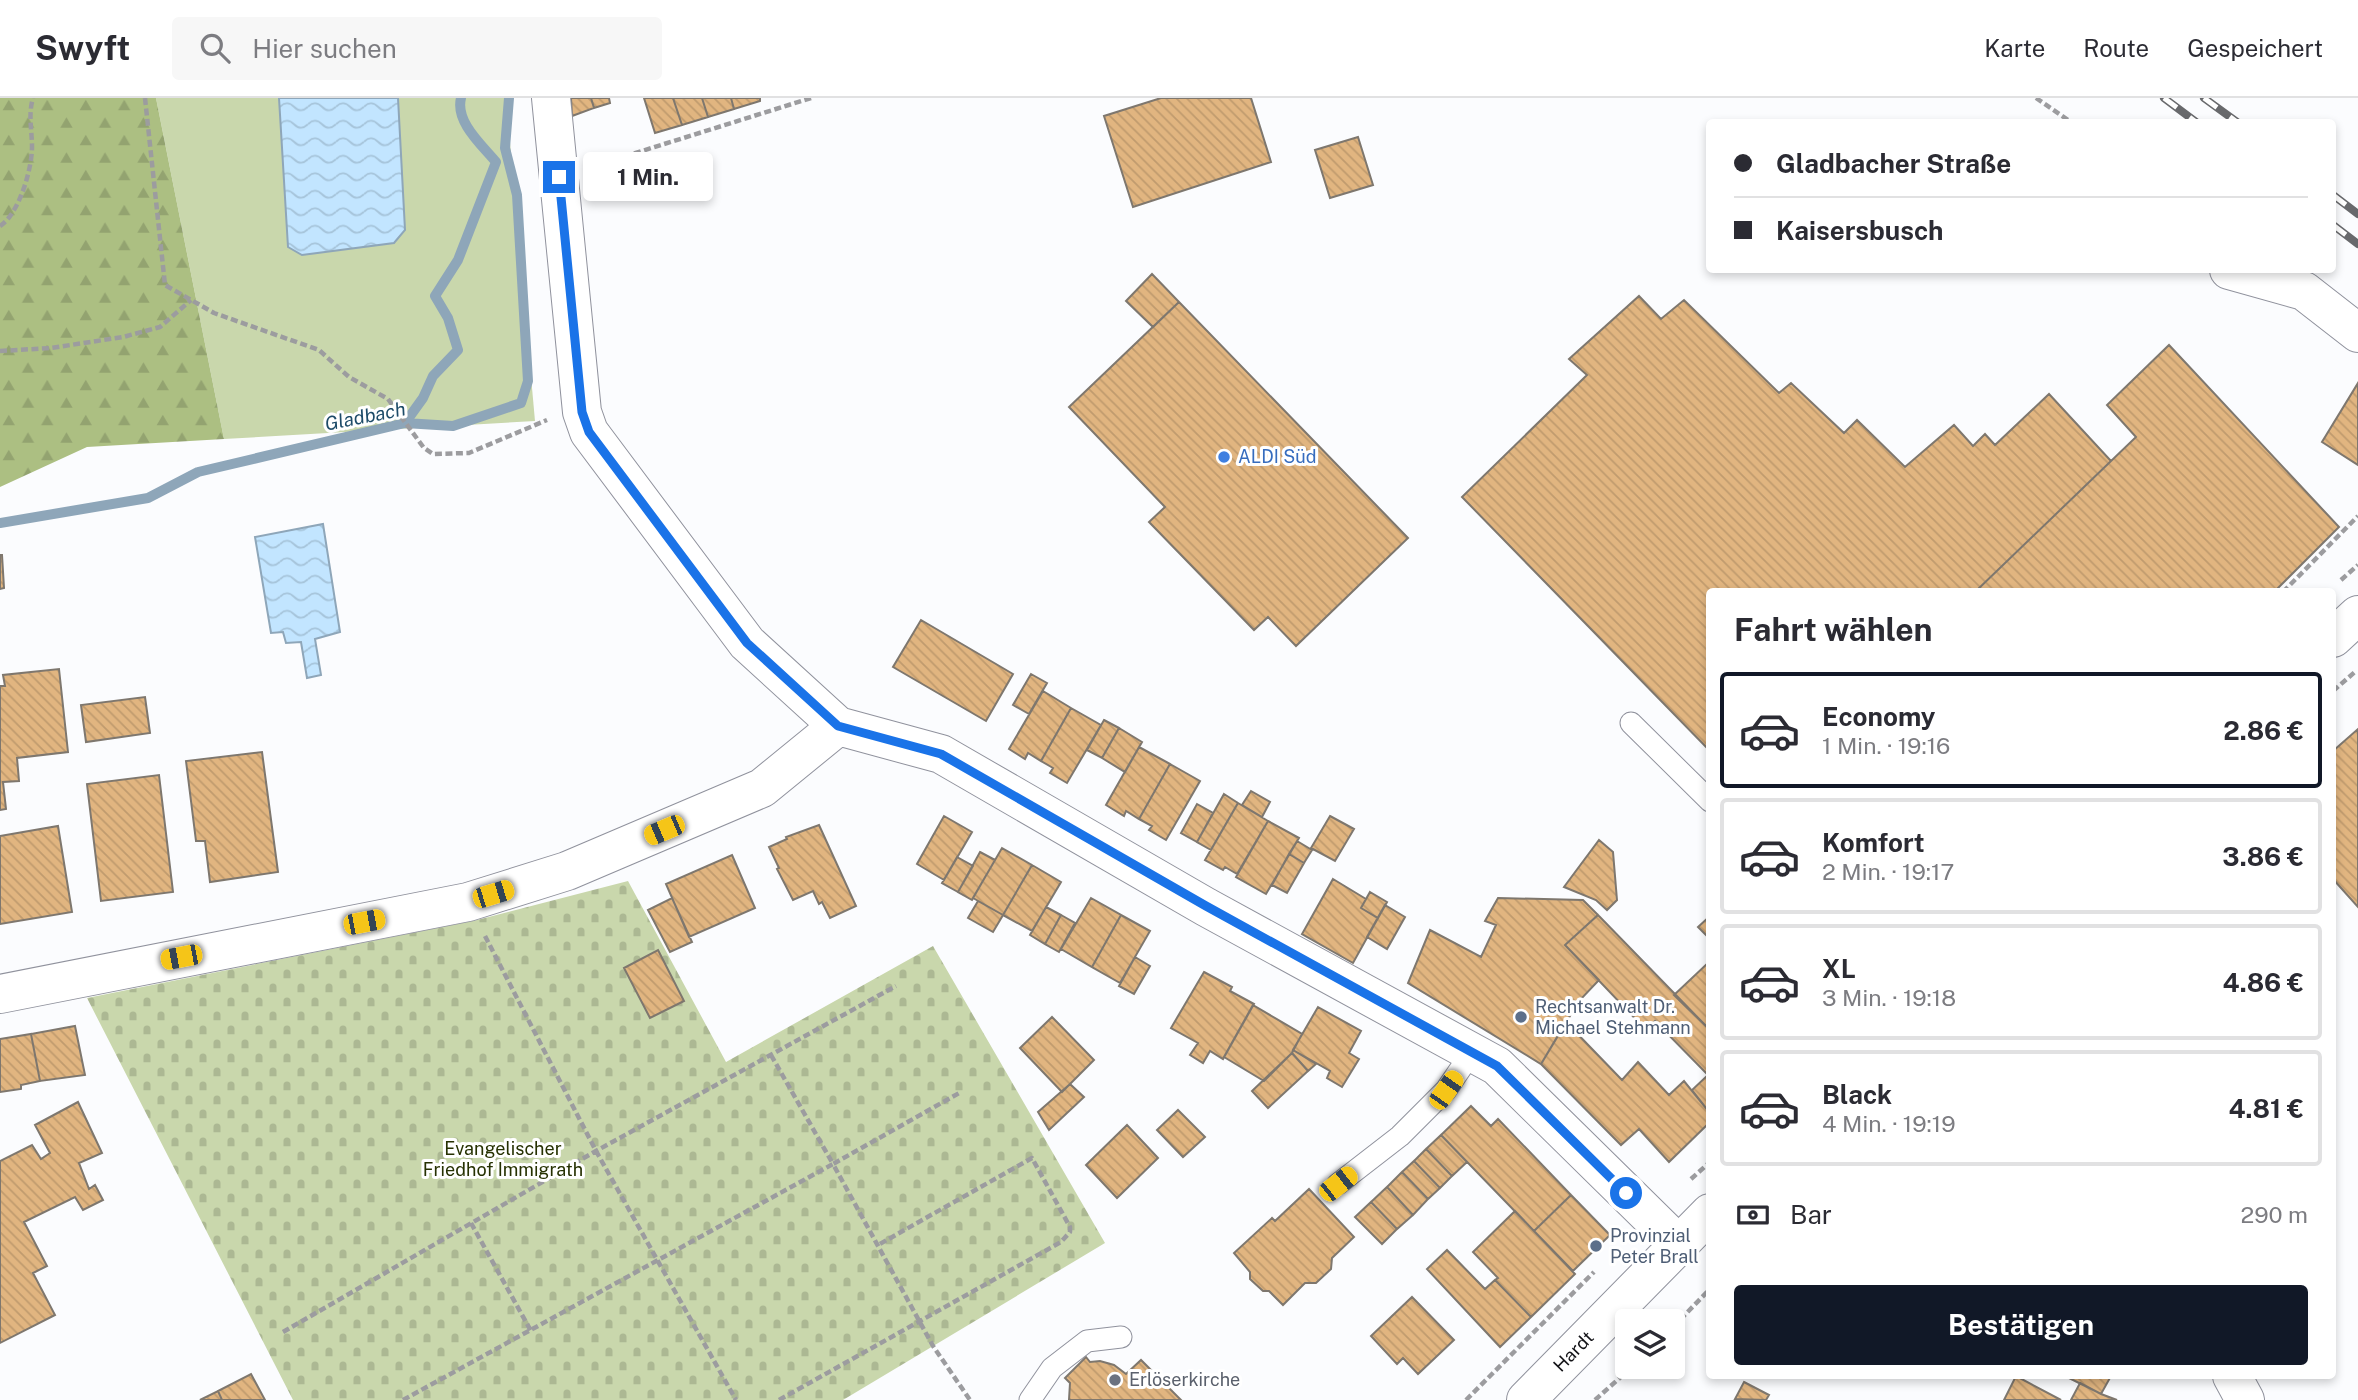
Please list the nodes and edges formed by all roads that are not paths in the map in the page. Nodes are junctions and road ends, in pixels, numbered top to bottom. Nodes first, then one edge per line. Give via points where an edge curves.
1 (551, 98) edge
2 (2239, 273) edge
3 (2358, 333) edge
4 (2358, 615) edge
5 (2336, 635) edge
6 (1631, 723) dead end
7 (838, 726) junction
8 (1706, 797) edge
9 (0, 994) edge
10 (1472, 1052) junction
11 (1338, 1184) dead end
12 (1706, 1217) edge
13 (1679, 1245) junction
14 (1121, 1337) dead end
15 (2234, 1379) edge
16 (1030, 1400) edge
17 (1526, 1400) edge
18 (2245, 1400) edge

1 - 7 street via 582,412 589,432 747,643
2 - 3 street via 2304,291
4 - 5 street
6 - 8 lane
7 - 9 street via 762,788 567,871 468,902
7 - 10 street via 941,754
10 - 11 lane via 1446,1090 1400,1136
10 - 13 street via 1497,1066
12 - 13 street, Hardt
13 - 17 street, Hardt
14 - 16 lane via 1087,1341 1052,1368
15 - 18 street

